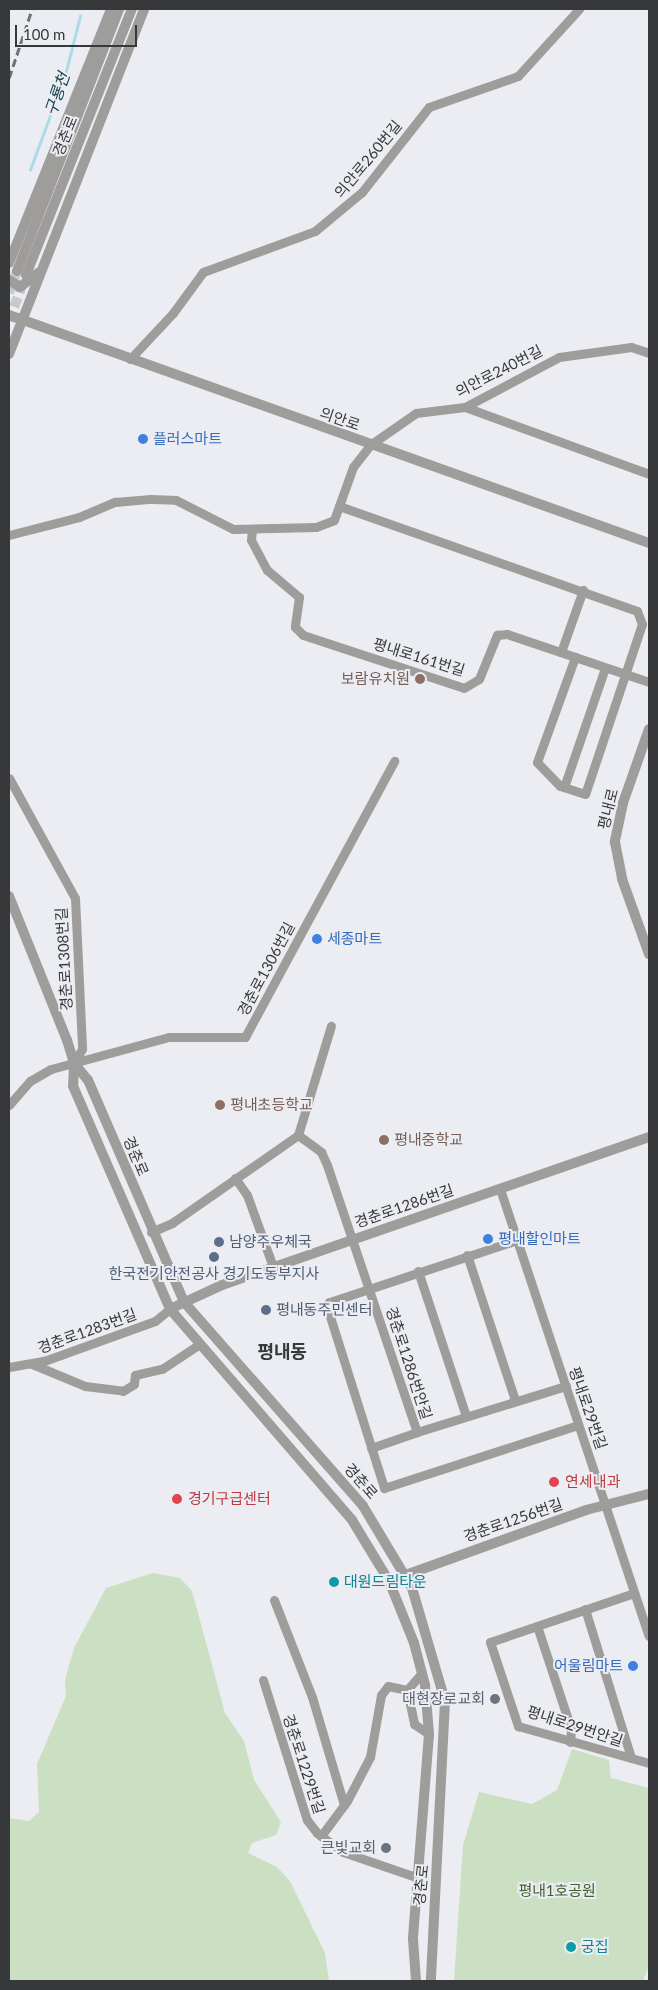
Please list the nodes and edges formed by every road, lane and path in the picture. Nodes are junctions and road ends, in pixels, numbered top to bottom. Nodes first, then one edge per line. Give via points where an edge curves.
1 (111, 9) edge
2 (119, 9) edge
3 (132, 9) edge
4 (144, 9) edge
5 (579, 9) edge
6 (14, 267) edge
7 (41, 270) junction
8 (9, 280) edge
9 (9, 316) edge
10 (21, 320) junction
11 (649, 353) edge
12 (9, 354) edge
13 (130, 359) junction
14 (465, 407) junction
15 (370, 445) junction
16 (649, 474) edge
17 (339, 506) junction
18 (252, 529) junction
19 (9, 535) edge
20 (649, 543) edge
21 (583, 590) junction
22 (561, 652) junction
23 (575, 657) junction
24 (605, 668) junction
25 (626, 674) junction
26 (649, 682) edge
27 (649, 729) edge
28 (394, 760) dead end
29 (9, 778) edge
30 (564, 787) junction
31 (9, 896) edge
32 (649, 954) edge
33 (331, 1026) dead end
34 (74, 1063) junction
35 (9, 1105) edge
36 (298, 1135) junction
37 (649, 1136) edge
38 (235, 1178) junction
39 (500, 1189) junction
40 (151, 1232) junction
41 (355, 1240) junction
42 (516, 1240) junction
43 (467, 1255) junction
44 (273, 1267) junction
45 (418, 1271) junction
46 (371, 1287) junction
47 (184, 1302) junction
48 (170, 1309) junction
49 (198, 1345) junction
50 (32, 1364) junction
51 (9, 1367) edge
52 (566, 1386) junction
53 (515, 1400) junction
54 (466, 1416) junction
55 (578, 1425) junction
56 (417, 1432) junction
57 (371, 1448) junction
58 (649, 1494) edge
59 (606, 1505) junction
60 (406, 1574) junction
61 (389, 1581) junction
62 (634, 1593) junction
63 (274, 1600) dead end
64 (585, 1609) junction
65 (537, 1626) junction
66 (649, 1636) edge
67 (422, 1673) junction
68 (263, 1680) dead end
69 (407, 1690) junction
70 (429, 1734) junction
71 (570, 1742) junction
72 (631, 1758) junction
73 (649, 1763) edge
74 (344, 1805) junction
75 (321, 1836) junction
76 (419, 1878) junction
77 (416, 1981) edge
78 (431, 1981) edge

1 - 6 street
2 - 6 street, 경춘로
3 - 6 street, 경춘로
4 - 7 street
5 - 13 street, 의안로260번길 via 518,76 430,107 362,192 315,231 203,272 173,313
7 - 8 street via 20,287
7 - 10 street
9 - 10 street, 의안로
10 - 12 street
10 - 13 street, 의안로
11 - 14 street, 의안로240번길 via 631,347 559,357
13 - 15 street, 의안로
14 - 15 street, 의안로240번길 via 416,413
14 - 16 street
15 - 17 street, 의안로240번길 via 354,467
15 - 20 street, 의안로
17 - 18 street, 의안로240번길 via 334,520 316,527
17 - 21 street
18 - 19 street, 의안로240번길 via 233,529 176,500 151,499 115,502 79,517
18 - 22 street, 평내로161번길 via 251,540 267,570 299,597 295,627 303,635 464,688 479,679 497,635 508,634
21 - 22 street
21 - 25 street via 638,611 642,624
22 - 23 street, 평내로161번길
23 - 24 street, 평내로161번길
23 - 30 street via 537,762
24 - 25 street, 평내로161번길
24 - 30 street
25 - 26 street, 평내로161번길
25 - 30 street via 584,794
27 - 32 street, 평내로 via 623,803 615,842 622,879
28 - 34 street, 경춘로1306번길 via 245,1037 169,1037
29 - 34 street, 경춘로1308번길 via 74,898 82,1049
31 - 34 street, 경춘로
33 - 36 street
34 - 35 street via 30,1081
34 - 40 street, 경춘로 via 88,1080
34 - 48 street, 경춘로 via 73,1086
36 - 38 street
36 - 41 street, 경춘로1286번안길 via 321,1152
37 - 39 street, 경춘로1286번길
38 - 40 street via 172,1223
38 - 44 street via 247,1195
39 - 41 street, 경춘로1286번길
39 - 42 street, 평내로29번길
40 - 47 street, 경춘로
41 - 44 street, 경춘로1286번길
41 - 46 street, 경춘로1286번안길
42 - 43 street
42 - 52 street, 평내로29번길
43 - 45 street
43 - 53 street
44 - 47 street, 경춘로1286번길
45 - 46 street
45 - 54 street
46 - 56 street, 경춘로1286번안길
46 - 57 street via 329,1302 326,1307
47 - 48 street, 경춘로1286번길
47 - 60 street, 경춘로 via 363,1506
48 - 49 street, 경춘로
48 - 50 street, 경춘로1283번길 via 155,1321
49 - 50 street via 162,1369 135,1375 134,1384 123,1391 85,1386
49 - 61 street, 경춘로 via 352,1520
50 - 51 street, 경춘로1283번길
52 - 53 street, 경춘로1286번안길
52 - 55 street, 평내로29번길
53 - 54 street, 경춘로1286번안길
54 - 56 street, 경춘로1286번안길
55 - 57 street via 384,1488
55 - 59 street, 평내로29번길
56 - 57 street
58 - 59 street, 경춘로1256번길
59 - 60 street, 경춘로1256번길
59 - 62 street, 평내로29번길
60 - 61 street, 경춘로1256번길
60 - 78 street, 경춘로 via 435,1656 445,1701
61 - 67 street, 경춘로
62 - 64 street, 평내로29번안길
62 - 66 street, 평내로29번길
63 - 74 street via 312,1697
64 - 65 street, 평내로29번안길
64 - 72 street
65 - 71 street via 571,1729
65 - 71 street, 평내로29번안길 via 490,1642 518,1726
67 - 69 street
67 - 70 street, 경춘로
68 - 75 street, 경춘로1229번길 via 307,1820
69 - 70 street via 414,1724
69 - 74 street via 388,1686 381,1695 370,1757
70 - 76 street, 경춘로
71 - 72 street, 평내로29번안길
72 - 73 street, 평내로29번안길
74 - 75 street
75 - 76 street, 경춘로1229번길 via 343,1852
76 - 77 street, 경춘로 via 413,1939

